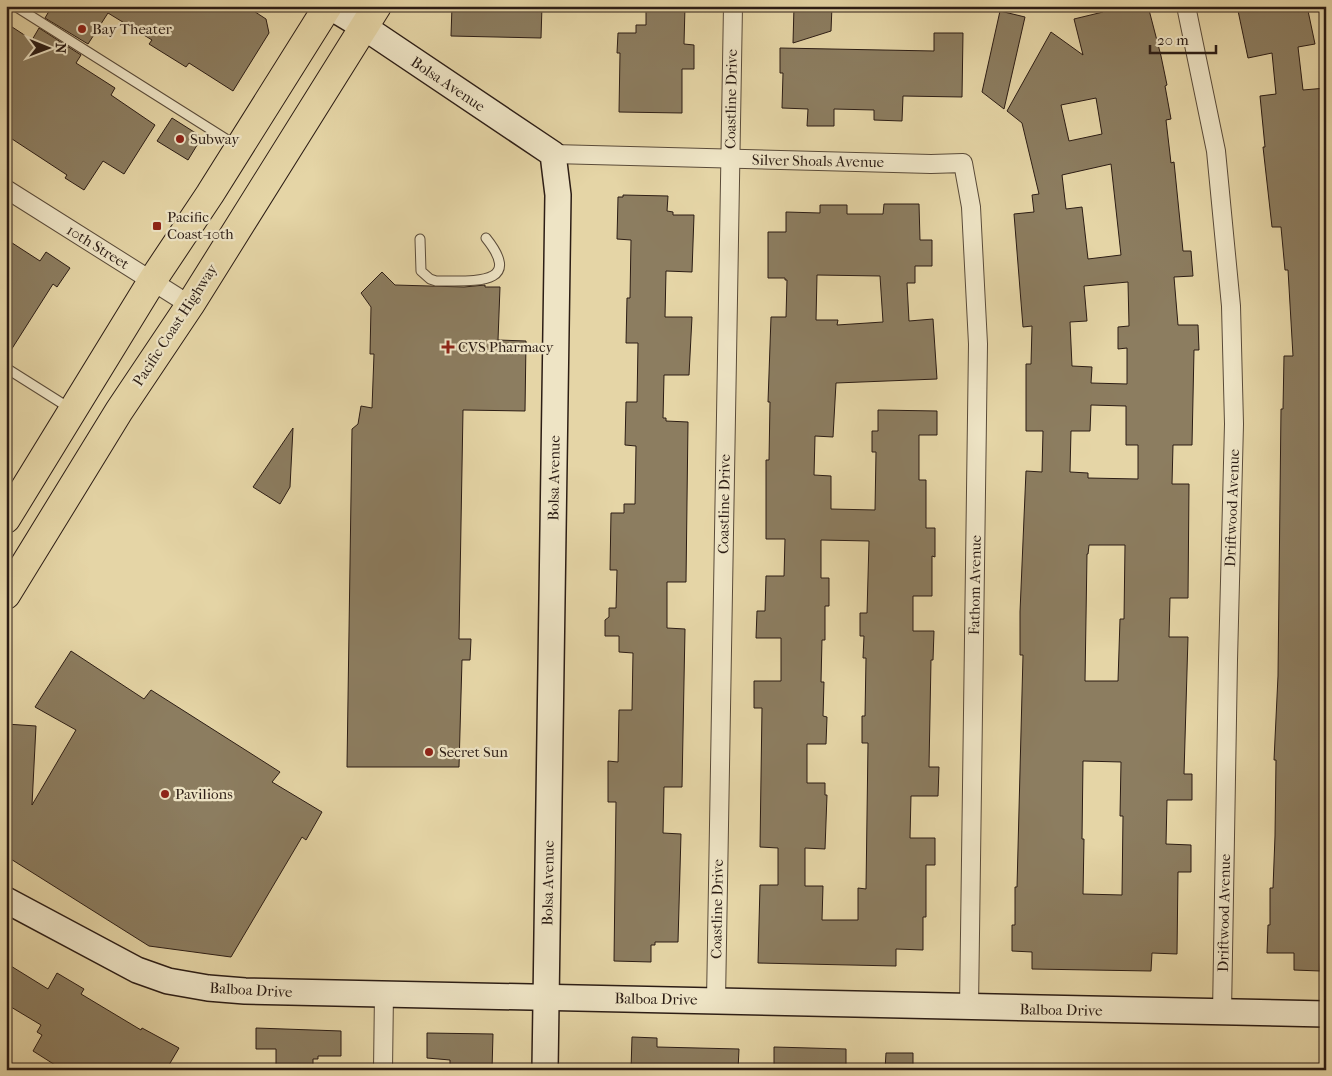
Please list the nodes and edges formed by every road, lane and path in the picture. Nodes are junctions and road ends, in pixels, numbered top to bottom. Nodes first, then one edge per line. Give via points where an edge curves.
1 (15, 6) edge
2 (328, 6) edge
3 (733, 6) edge
4 (1186, 6) edge
5 (370, 17) edge
6 (239, 148) junction
7 (553, 154) junction
8 (730, 159) junction
9 (963, 163) joint
10 (6, 189) edge
11 (420, 238) dead end
12 (486, 238) dead end
13 (152, 281) junction
14 (190, 305) junction
15 (6, 368) edge
16 (73, 410) junction
17 (6, 519) edge
18 (6, 595) edge
19 (6, 900) edge
20 (384, 993) junction
21 (547, 996) junction
22 (716, 1001) junction
23 (969, 1008) junction
24 (1222, 1013) junction
25 (1326, 1014) edge
26 (383, 1070) edge
27 (545, 1070) edge

1 - 6 lane
2 - 5 street, Bolsa Avenue
2 - 6 highway
3 - 8 street, Coastline Drive
4 - 24 street, Driftwood Avenue via 1216,151 1231,306 1234,424
5 - 7 street, Bolsa Avenue
5 - 14 highway, Pacific Coast Highway
6 - 13 highway
7 - 8 street, Silver Shoals Avenue
7 - 21 street, Bolsa Avenue via 558,195
8 - 9 street, Silver Shoals Avenue
8 - 22 street, Coastline Drive
9 - 23 street, Fathom Avenue via 971,208 978,344
10 - 13 street, 10th Street
11 - 12 lane via 421,271 436,281 485,280 494,276 498,272 500,258
13 - 14 street, 10th Street
13 - 16 highway
14 - 18 highway, Pacific Coast Highway via 118,411
15 - 16 lane
16 - 17 highway
19 - 20 street, Balboa Drive via 137,970 168,981 245,991
20 - 21 street, Balboa Drive
20 - 26 street
21 - 22 street, Balboa Drive
21 - 27 street, Bolsa Avenue
22 - 23 street, Balboa Drive
23 - 24 street, Balboa Drive
24 - 25 street, Balboa Drive

